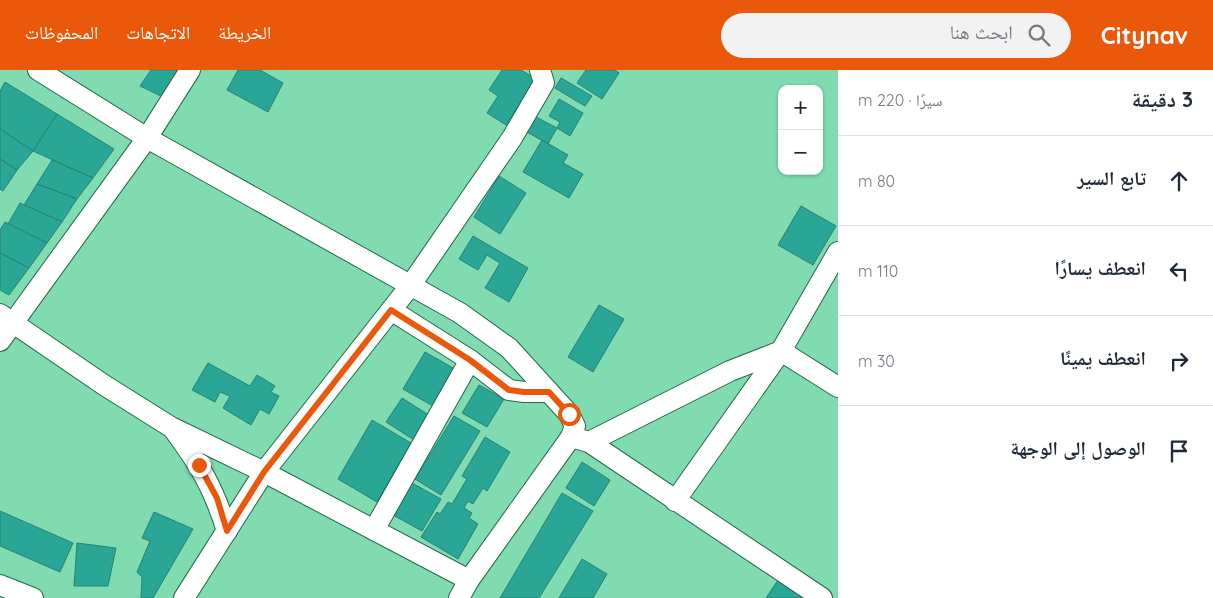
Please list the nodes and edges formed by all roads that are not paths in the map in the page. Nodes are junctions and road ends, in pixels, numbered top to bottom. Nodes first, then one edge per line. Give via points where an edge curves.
1 (38, 70) edge
2 (190, 70) edge
3 (544, 72) edge
4 (147, 138) junction
5 (838, 252) edge
6 (410, 286) junction
7 (391, 310) junction
8 (7, 318) edge
9 (0, 341) edge
10 (781, 351) junction
11 (470, 360) junction
12 (838, 387) edge
13 (549, 392) junction
14 (171, 427) junction
15 (580, 440) junction
16 (264, 472) junction
17 (675, 501) junction
18 (374, 530) junction
19 (227, 531) junction
20 (468, 580) junction
21 (0, 584) edge
22 (32, 598) edge
23 (184, 598) edge
24 (459, 598) edge
25 (822, 598) edge

1 - 4 street
2 - 4 street
3 - 6 street via 544,83 512,138
4 - 6 street
4 - 8 street
5 - 10 street
6 - 7 street
6 - 13 street via 460,313 509,348
7 - 11 street
7 - 16 street
8 - 9 street
8 - 14 street via 104,386
10 - 12 street
10 - 15 street
10 - 17 street
11 - 13 street via 509,390
11 - 18 street
13 - 15 street via 569,414
14 - 16 street
14 - 19 street via 199,465 217,498
15 - 17 street
15 - 20 street
16 - 18 street
16 - 19 street
17 - 25 street
18 - 20 street
19 - 23 street
20 - 24 street
21 - 22 street

